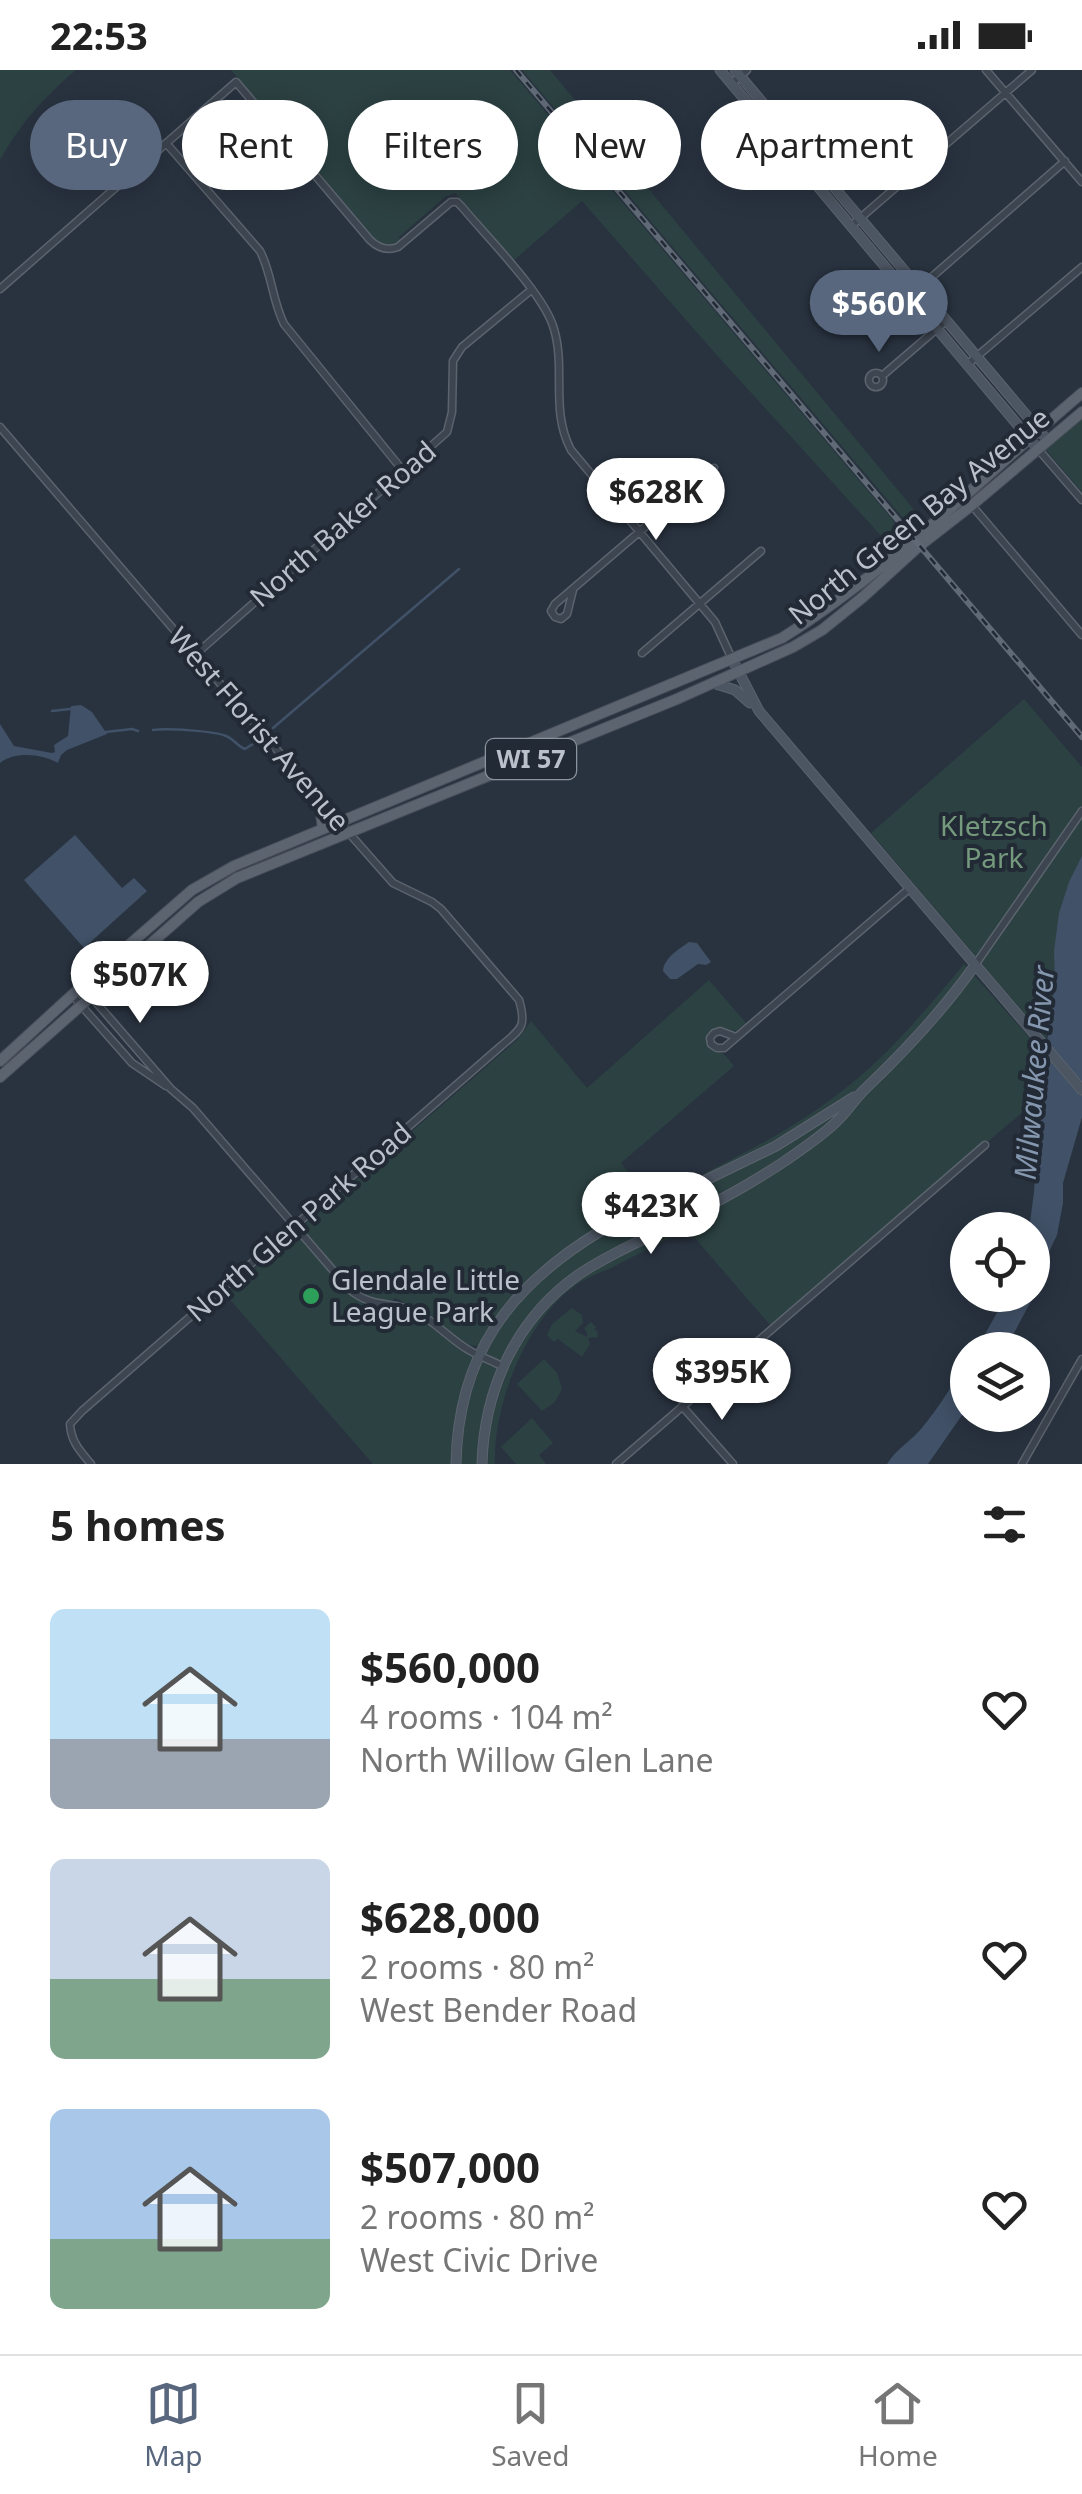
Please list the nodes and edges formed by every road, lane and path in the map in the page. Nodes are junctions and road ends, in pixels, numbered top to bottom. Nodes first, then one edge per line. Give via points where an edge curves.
1 (720, 70) edge
2 (986, 70) edge
3 (1032, 70) edge
4 (738, 75) edge
5 (1006, 93) junction
6 (166, 143) junction
7 (1065, 161) junction
8 (1082, 182) edge
9 (856, 222) junction
10 (1082, 268) edge
11 (0, 289) edge
12 (532, 290) junction
13 (914, 292) junction
14 (946, 322) junction
15 (937, 329) junction
16 (972, 361) junction
17 (882, 376) dead end
18 (1082, 393) edge
19 (1082, 412) edge
20 (0, 426) edge
21 (1034, 434) junction
22 (1043, 445) junction
23 (714, 468) dead end
24 (404, 472) junction
25 (963, 495) junction
26 (1082, 500) edge
27 (972, 506) junction
28 (640, 533) junction
29 (761, 550) dead end
30 (572, 590) dead end
31 (700, 603) junction
32 (1082, 634) edge
33 (642, 653) dead end
34 (196, 654) junction
35 (732, 659) junction
36 (738, 673) junction
37 (713, 683) junction
38 (759, 711) junction
39 (306, 783) junction
40 (414, 790) junction
41 (402, 795) junction
42 (420, 804) junction
43 (408, 810) junction
44 (1082, 811) edge
45 (338, 821) junction
46 (323, 828) junction
47 (348, 832) junction
48 (910, 888) junction
49 (975, 965) junction
50 (82, 986) junction
51 (72, 995) junction
52 (92, 997) junction
53 (82, 1006) junction
54 (525, 1018) joint
55 (736, 1037) dead end
56 (0, 1061) edge
57 (0, 1077) edge
58 (171, 1089) junction
59 (1082, 1090) edge
60 (860, 1093) junction
61 (985, 1145) dead end
62 (295, 1225) junction
63 (479, 1356) junction
64 (1082, 1359) edge
65 (502, 1366) junction
66 (682, 1406) junction
67 (91, 1464) edge
68 (456, 1464) edge
69 (482, 1464) edge
70 (616, 1464) edge
71 (733, 1464) edge
72 (1022, 1464) edge

1 - 4 street
2 - 5 street
3 - 5 street
4 - 9 street
5 - 7 street
5 - 9 street
6 - 11 street
6 - 12 street via 236,82 374,244 398,247 454,201
6 - 24 street via 260,251 284,324
7 - 8 street
7 - 13 street
9 - 13 street
10 - 16 street
12 - 24 street, North Baker Road via 452,361 447,432
12 - 28 street via 556,338 566,441
13 - 14 street
13 - 15 street
14 - 15 street
14 - 16 street
15 - 16 street
15 - 17 street
16 - 21 street
18 - 21 main road, North Green Bay Avenue / WI 57
19 - 22 main road, North Green Bay Avenue / WI 57
20 - 34 street, West Florist Avenue
21 - 22 street
21 - 25 main road, North Green Bay Avenue / WI 57
22 - 26 street
22 - 27 main road, North Green Bay Avenue / WI 57
23 - 28 street
24 - 34 street, North Baker Road
25 - 27 street
25 - 35 main road, North Green Bay Avenue / WI 57 via 814,618
27 - 32 street
27 - 36 main road, North Green Bay Avenue / WI 57 via 822,630
28 - 30 street
28 - 31 street
29 - 31 street
31 - 33 street
31 - 35 street
34 - 39 street, West Florist Avenue
35 - 36 street
35 - 40 main road, North Green Bay Avenue / WI 57
36 - 37 main road, North Green Bay Avenue / WI 57
36 - 38 street
37 - 38 street via 735,690
37 - 42 main road, North Green Bay Avenue / WI 57
38 - 48 street
39 - 45 street, West Florist Avenue
39 - 46 main road
40 - 41 main road, North Green Bay Avenue / WI 57
40 - 42 main road
41 - 43 main road
41 - 45 main road, North Green Bay Avenue / WI 57
42 - 43 main road, North Green Bay Avenue / WI 57
43 - 47 main road, North Green Bay Avenue / WI 57
44 - 49 street
45 - 46 main road, North Green Bay Avenue / WI 57
45 - 47 street, West Florist Avenue
46 - 50 main road, North Green Bay Avenue / WI 57 via 192,890
47 - 52 main road, North Green Bay Avenue / WI 57 via 237,878 198,902
47 - 54 street, West Florist Avenue via 393,883 441,909 519,1000
48 - 49 street
48 - 55 street
49 - 59 street
49 - 60 street via 919,1036
50 - 51 main road, North Green Bay Avenue / WI 57
50 - 52 street
51 - 53 street
51 - 56 main road, North Green Bay Avenue / WI 57
52 - 53 main road, North Green Bay Avenue / WI 57
52 - 58 street
53 - 57 main road, North Green Bay Avenue / WI 57
53 - 58 street via 132,1063
54 - 62 street, North Glen Park Road via 520,1030
58 - 62 street
60 - 63 street via 776,1146 564,1254 516,1297
60 - 65 street via 838,1120 761,1176 580,1274 537,1312
61 - 66 street
62 - 63 street via 362,1299 416,1312
62 - 67 street, North Glen Park Road via 70,1424 73,1444
63 - 65 street
63 - 68 street via 460,1414
64 - 72 street
65 - 69 street via 486,1418
66 - 70 street
66 - 71 street

